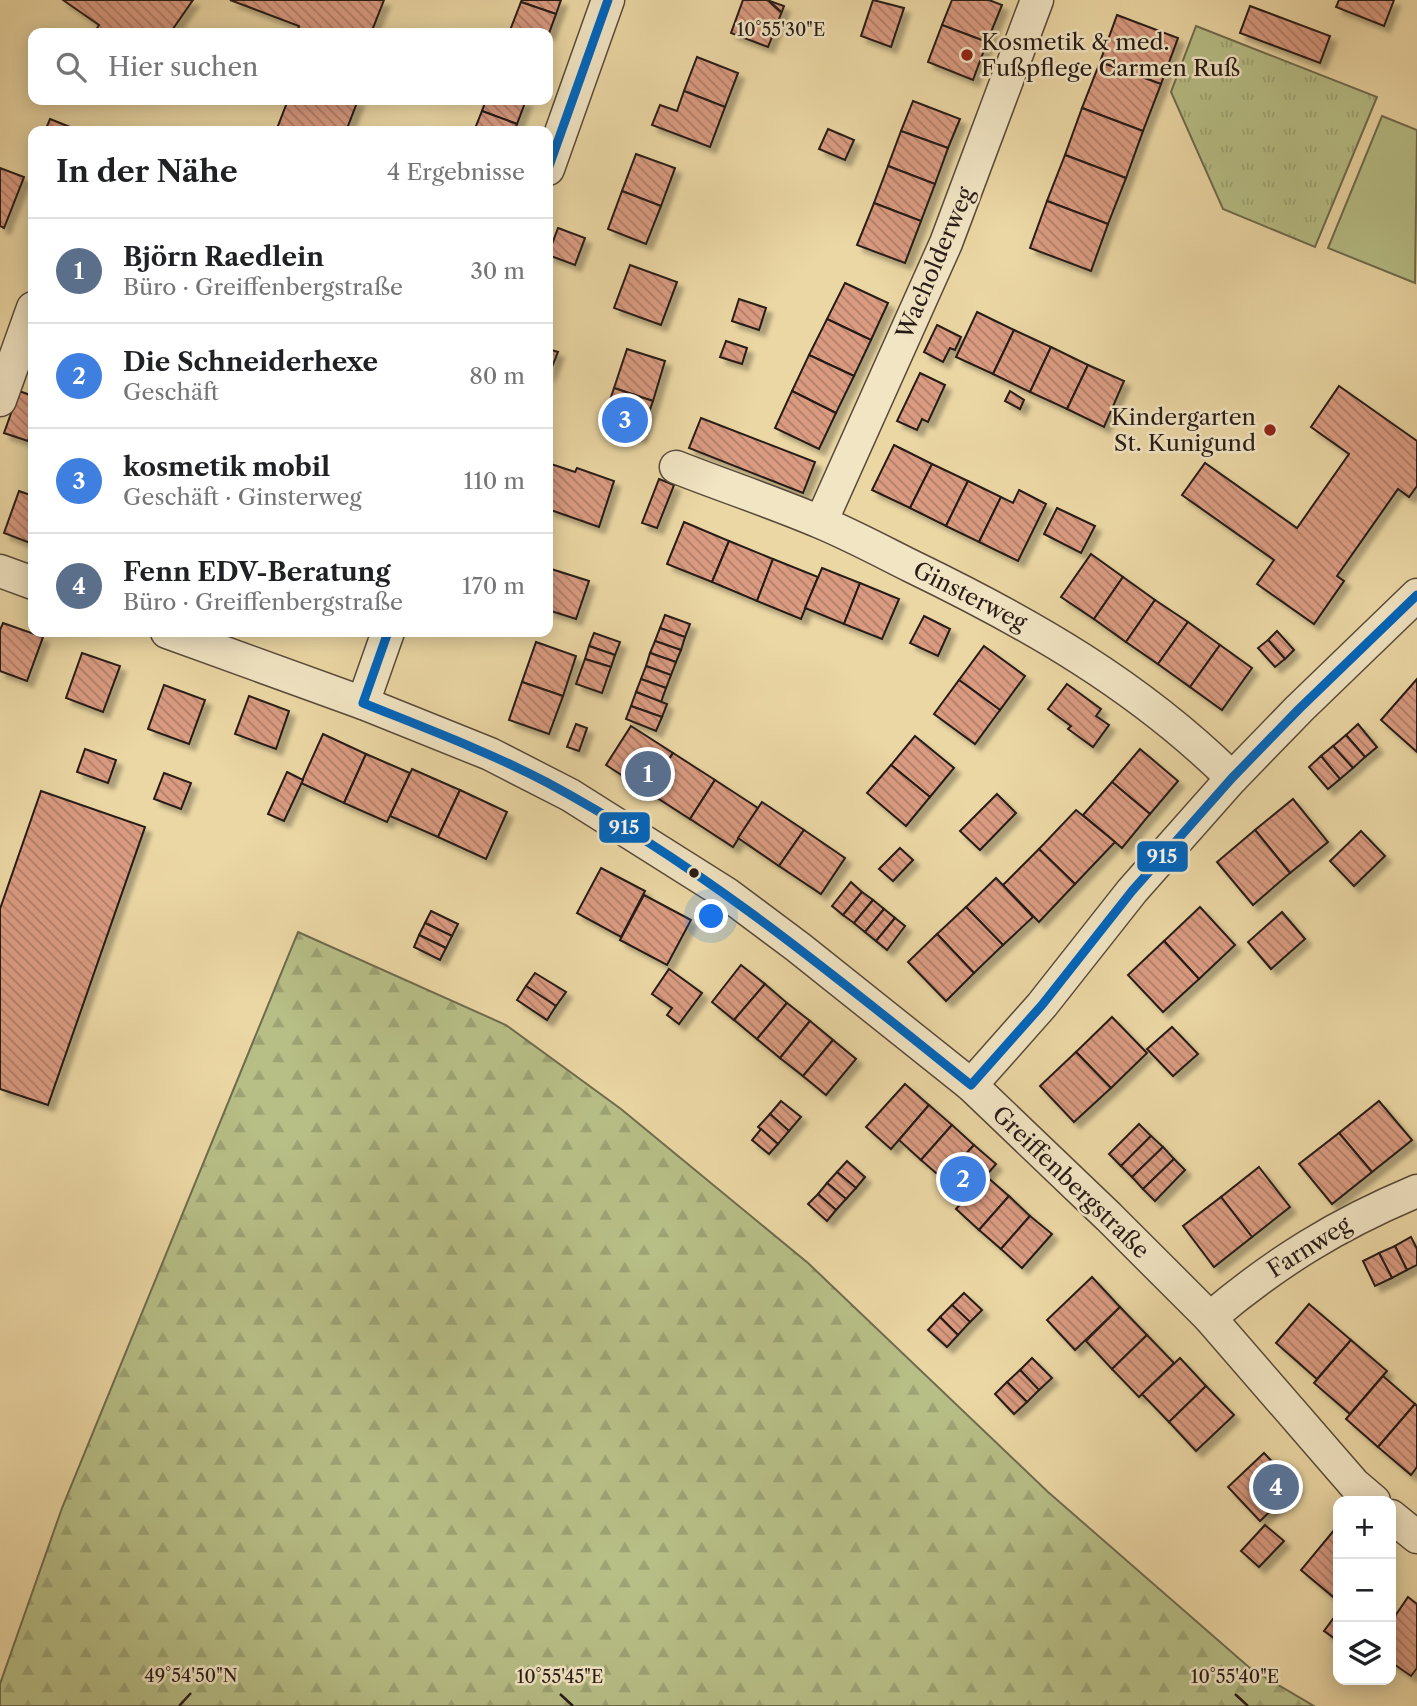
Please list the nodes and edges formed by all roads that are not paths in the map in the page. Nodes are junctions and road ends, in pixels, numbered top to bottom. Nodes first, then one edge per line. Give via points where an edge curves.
1 (608, 0) edge
2 (1037, 0) edge
3 (553, 155) edge
4 (28, 322) edge
5 (0, 400) edge
6 (676, 467) dead end
7 (821, 522) junction
8 (0, 571) edge
9 (28, 581) edge
10 (1415, 601) edge
11 (181, 637) edge
12 (386, 637) edge
13 (363, 703) junction
14 (1232, 778) junction
15 (971, 1085) junction
16 (1417, 1191) edge
17 (1210, 1318) junction
18 (1368, 1496) edge
19 (1396, 1520) edge
20 (1417, 1537) edge

1 - 3 street
2 - 7 street, Wacholderweg via 946,243
4 - 5 street
6 - 7 street, Ginsterweg
7 - 14 street, Ginsterweg via 992,605 1077,655 1196,743
8 - 9 street
10 - 14 street
11 - 13 street, Greiffenbergstraße
12 - 13 street
13 - 15 street, Greiffenbergstraße via 490,754 658,848 767,924
14 - 15 street
15 - 17 street, Greiffenbergstraße
16 - 17 street, Farnweg via 1356,1218 1288,1257
17 - 18 street, Greiffenbergstraße
19 - 20 street

